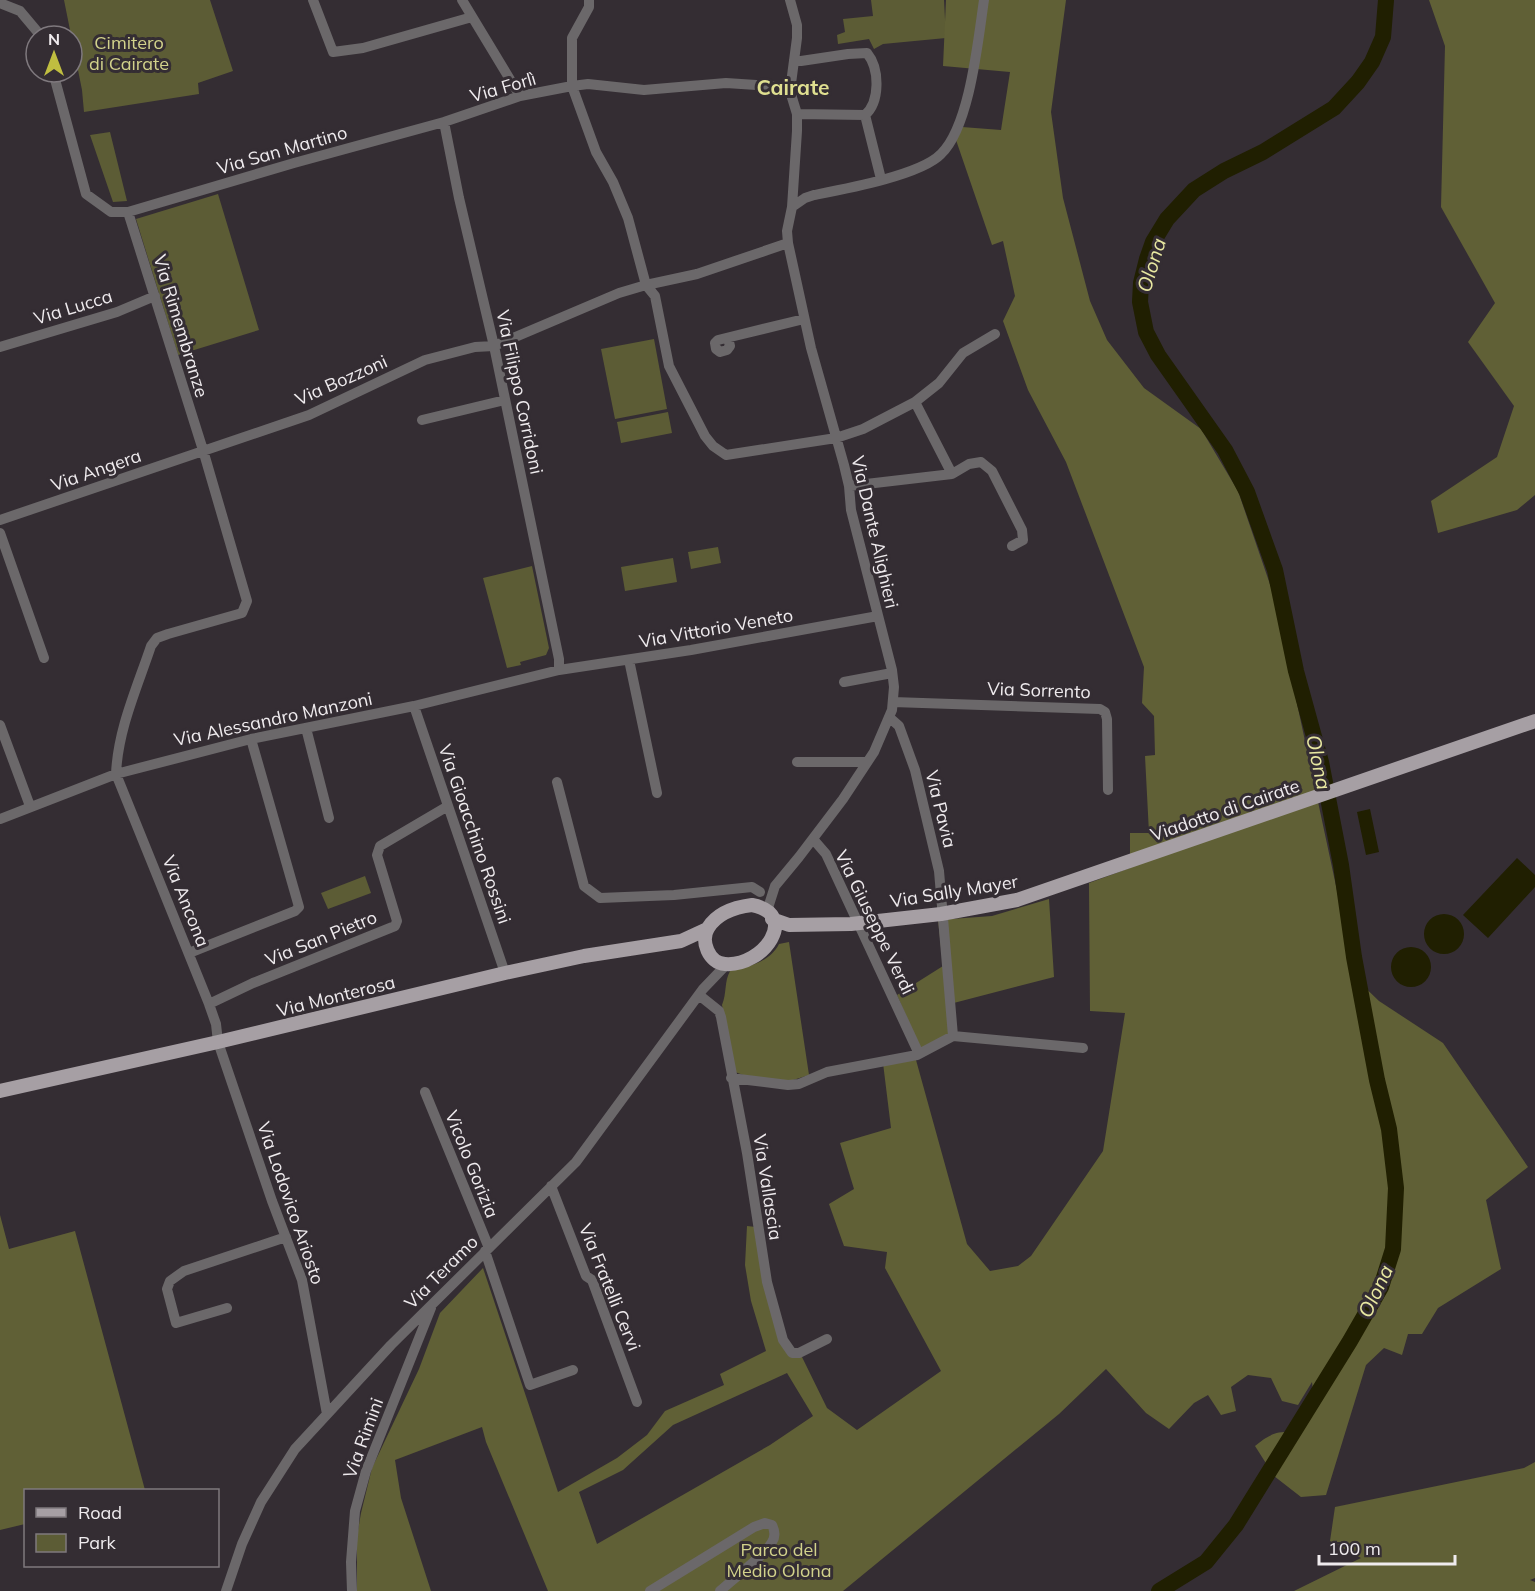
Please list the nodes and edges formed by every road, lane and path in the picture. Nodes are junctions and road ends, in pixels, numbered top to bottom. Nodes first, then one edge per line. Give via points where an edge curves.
1 (313, 0) edge
2 (462, 0) edge
3 (590, 0) edge
4 (790, 0) edge
5 (984, 0) edge
6 (0, 3) edge
7 (472, 17) junction
8 (31, 24) edge
9 (794, 60) junction
10 (56, 84) edge
11 (572, 86) junction
12 (790, 92) junction
13 (520, 96) junction
14 (797, 114) junction
15 (865, 116) junction
16 (444, 122) junction
17 (881, 179) junction
18 (794, 182) junction
19 (814, 195) junction
20 (792, 207) junction
21 (128, 212) junction
22 (788, 243) junction
23 (646, 285) junction
24 (155, 296) junction
25 (804, 320) junction
26 (995, 334) dead end
27 (728, 338) dead end
28 (494, 346) junction
29 (0, 347) edge
30 (505, 400) junction
31 (915, 402) junction
32 (422, 420) dead end
33 (836, 438) junction
34 (202, 450) junction
35 (952, 474) junction
36 (849, 486) junction
37 (0, 520) edge
38 (0, 533) edge
39 (1012, 546) dead end
40 (878, 616) junction
41 (44, 658) dead end
42 (629, 660) junction
43 (559, 670) junction
44 (892, 673) junction
45 (844, 682) dead end
46 (893, 702) junction
47 (414, 706) junction
48 (890, 718) junction
49 (1535, 721) edge
50 (0, 725) edge
51 (306, 728) junction
52 (251, 739) junction
53 (797, 762) dead end
54 (867, 762) junction
55 (116, 774) junction
56 (557, 782) dead end
57 (1108, 790) dead end
58 (657, 793) dead end
59 (30, 806) junction
60 (447, 806) junction
61 (328, 818) dead end
62 (0, 819) edge
63 (813, 839) junction
64 (1131, 862) joint
65 (792, 865) junction
66 (760, 892) junction
67 (752, 905) junction
68 (941, 914) junction
69 (770, 915) junction
70 (854, 924) junction
71 (707, 929) junction
72 (774, 937) junction
73 (681, 940) junction
74 (708, 951) junction
75 (189, 953) junction
76 (726, 964) junction
77 (505, 973) junction
78 (701, 992) junction
79 (209, 1004) junction
80 (953, 1036) junction
81 (218, 1042) junction
82 (1083, 1048) dead end
83 (919, 1054) junction
84 (731, 1078) junction
85 (0, 1091) edge
86 (425, 1092) dead end
87 (551, 1186) junction
88 (286, 1237) junction
89 (487, 1249) junction
90 (433, 1303) junction
91 (227, 1308) dead end
92 (827, 1340) dead end
93 (573, 1370) dead end
94 (638, 1402) dead end
95 (327, 1414) junction
96 (226, 1591) edge
97 (352, 1591) edge
98 (650, 1591) edge
99 (720, 1591) edge

1 - 7 street via 333,52 363,48
2 - 7 street
3 - 11 street via 572,38
4 - 9 street via 797,25
5 - 17 street via 966,100 948,145 917,170
6 - 8 street via 20,11
7 - 13 street
9 - 12 street
9 - 15 street via 867,53 873,64 876,96
10 - 21 street via 86,194 111,212
11 - 12 street, Via Forlì via 644,90 726,83 773,86
11 - 13 street, Via Forlì
11 - 23 street via 596,152 628,218
12 - 14 street
13 - 16 street, Via Forlì
14 - 15 street
14 - 18 street, Via Dante Alighieri
15 - 17 street
16 - 21 street, Via San Martino
16 - 28 street, Via Filippo Corridoni
17 - 19 street
18 - 19 street
18 - 20 street, Via Dante Alighieri
19 - 20 street
20 - 22 street, Via Dante Alighieri
21 - 24 street, Via Rimembranze
22 - 23 street, Via Bozzoni via 697,274
22 - 25 street, Via Dante Alighieri
23 - 28 street, Via Bozzoni
23 - 33 street via 660,312 669,366 713,446 726,455
24 - 29 street, Via Lucca via 117,312
24 - 34 street, Via Rimembranze
25 - 27 street
25 - 33 street, Via Dante Alighieri
26 - 31 street via 963,353 939,383
28 - 30 street, Via Filippo Corridoni
28 - 34 street, Via Bozzoni via 425,360 309,415
30 - 32 street
30 - 43 street, Via Filippo Corridoni
31 - 33 street via 863,429
31 - 35 street
33 - 36 street, Via Dante Alighieri
34 - 37 street, Via Angera
34 - 55 street, Via Rimembranze via 243,583 246,607 242,613 223,620 158,638 151,646 124,723
35 - 36 street
35 - 39 street via 981,462 992,471 1022,530 1023,540
36 - 40 street, Via Dante Alighieri via 851,510
38 - 41 street
40 - 42 street, Via Vittorio Veneto
40 - 44 street, Via Dante Alighieri
42 - 43 street, Via Vittorio Veneto
42 - 58 street
43 - 47 street, Via Alessandro Manzoni
44 - 45 street
44 - 46 street, Via Dante Alighieri
46 - 48 street, Via Dante Alighieri
46 - 57 street, Via Sorrento via 1100,709 1107,719
47 - 51 street, Via Alessandro Manzoni
47 - 60 street, Via Gioacchino Rossini
48 - 54 street, Via Dante Alighieri
48 - 68 street, Via Pavia via 899,726 915,771 939,871
49 - 64 main road, Viadotto di Cairate
50 - 59 street
51 - 52 street, Via Alessandro Manzoni
51 - 61 street
52 - 55 street, Via Alessandro Manzoni
52 - 75 street via 299,907
53 - 54 street
54 - 63 street, Via Dante Alighieri
55 - 59 street, Via Alessandro Manzoni
55 - 75 street, Via Ancona
56 - 66 street via 584,886 600,898 752,887
59 - 62 street, Via Alessandro Manzoni
60 - 77 street, Via Gioacchino Rossini
60 - 79 street, Via San Pietro via 380,846 377,855 397,921 395,926
63 - 65 street, Via Dante Alighieri
63 - 70 street, Via Giuseppe Verdi via 826,854
64 - 68 main road, Via Sally Mayer via 1017,900
65 - 66 street, Via Dante Alighieri
65 - 69 street, Via Dante Alighieri via 775,886
66 - 67 street, Via Dante Alighieri
67 - 69 main road
67 - 71 main road via 730,910
68 - 70 main road, Via Sally Mayer
68 - 80 street, Via Pavia
69 - 70 main road, Via Sally Mayer via 789,926
69 - 72 main road
70 - 72 main road, Via Sally Mayer
70 - 83 street, Via Giuseppe Verdi
71 - 73 main road, Via Monterosa
71 - 74 main road
72 - 76 main road via 754,956
73 - 74 main road, Via Monterosa
73 - 77 main road, Via Monterosa
74 - 76 main road via 718,963
74 - 78 street, Via Teramo via 710,974
75 - 79 street, Via Ancona
76 - 78 street, Via Teramo
77 - 81 main road, Via Monterosa
78 - 84 street, Via Vallascia via 719,1011
78 - 87 street, Via Teramo via 576,1162
79 - 81 street, Via Ancona
80 - 82 street
80 - 83 street
81 - 85 main road, Via Monterosa
81 - 88 street, Via Lodovico Ariosto
83 - 84 street via 827,1072 788,1085
84 - 92 street, Via Vallascia via 767,1282 783,1340 792,1353
86 - 89 street, Vicolo Gorizia
87 - 89 street, Via Teramo
87 - 94 street, Via Fratelli Cervi
88 - 91 street via 184,1270 170,1281 167,1289 176,1323
88 - 95 street, Via Lodovico Ariosto via 303,1280
89 - 90 street, Via Teramo
89 - 93 street, Vicolo Gorizia via 530,1385
90 - 95 street, Via Teramo
90 - 97 street, Via Rimini via 366,1471 355,1511
95 - 96 street, Via Teramo via 296,1449 261,1502
98 - 99 street via 754,1527 765,1522 772,1525 776,1532 773,1541

